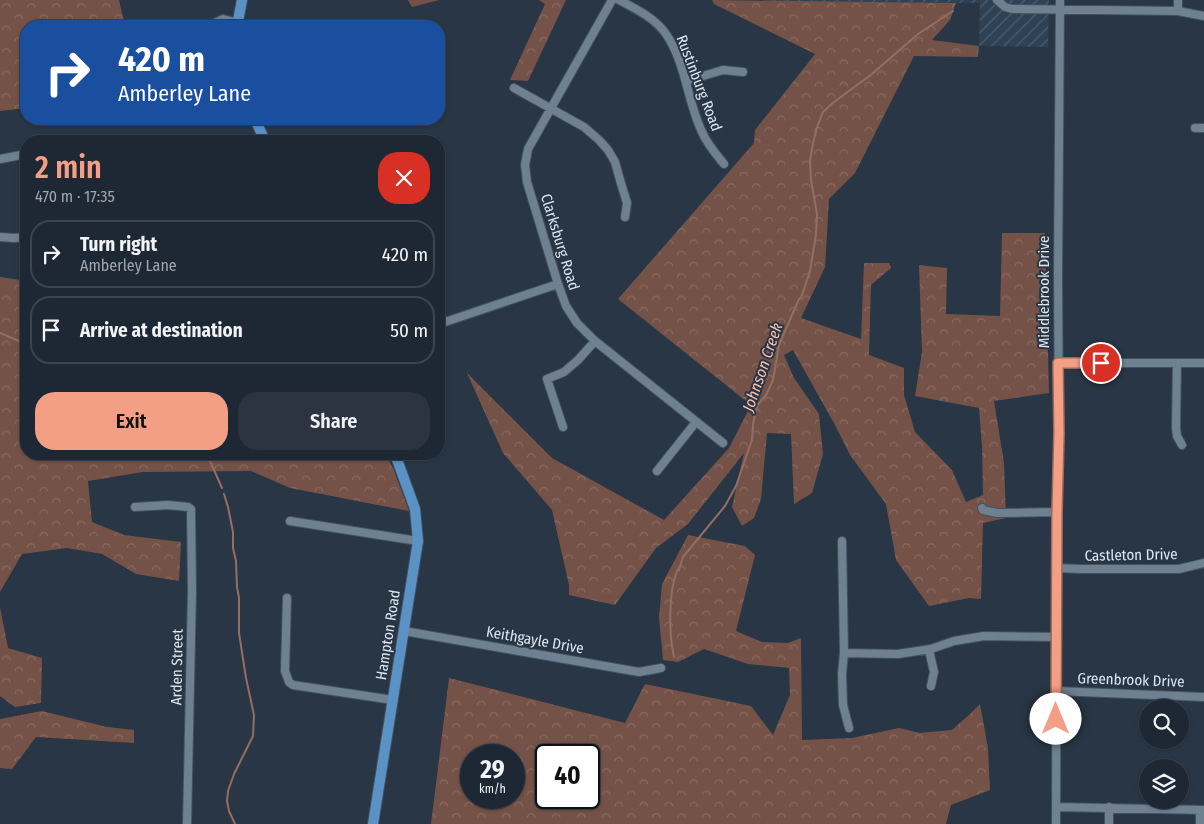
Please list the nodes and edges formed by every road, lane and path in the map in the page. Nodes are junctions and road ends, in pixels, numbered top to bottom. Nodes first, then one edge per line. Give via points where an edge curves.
1 (242, 0) edge
2 (612, 0) edge
3 (619, 0) edge
4 (997, 0) edge
5 (1060, 0) edge
6 (1178, 0) edge
7 (1059, 10) junction
8 (1178, 11) junction
9 (1204, 16) edge
10 (239, 20) edge
11 (743, 72) dead end
12 (686, 82) junction
13 (514, 88) dead end
14 (551, 108) junction
15 (1195, 128) dead end
16 (1204, 128) edge
17 (20, 155) edge
18 (0, 159) edge
19 (724, 164) dead end
20 (625, 217) dead end
21 (0, 237) edge
22 (20, 238) edge
23 (558, 284) junction
24 (445, 322) edge
25 (595, 341) junction
26 (1058, 363) junction
27 (1177, 363) junction
28 (1204, 363) edge
29 (696, 422) junction
30 (563, 427) dead end
31 (723, 443) dead end
32 (1182, 445) dead end
33 (397, 460) edge
34 (657, 471) dead end
35 (135, 507) dead end
36 (982, 508) dead end
37 (1057, 512) junction
38 (290, 521) dead end
39 (418, 541) junction
40 (842, 541) dead end
41 (1204, 563) edge
42 (1057, 568) junction
43 (286, 598) dead end
44 (404, 631) junction
45 (1057, 637) junction
46 (929, 650) junction
47 (844, 652) junction
48 (661, 668) dead end
49 (931, 686) dead end
50 (1056, 691) junction
51 (1204, 697) edge
52 (393, 700) junction
53 (850, 728) dead end
54 (1056, 807) junction
55 (1109, 807) junction
56 (1202, 810) edge
57 (187, 824) edge
58 (374, 824) edge
59 (1056, 824) edge
60 (1109, 824) edge
61 (1200, 824) edge

1 - 10 main road
2 - 14 street, Clarksburg Road
3 - 12 street, Rustinburg Road via 654,21 666,33
4 - 7 street via 1012,9
5 - 7 street, Middlebrook Drive
6 - 8 street
7 - 8 street
7 - 26 street, Middlebrook Drive
8 - 9 street
11 - 12 street via 723,70
12 - 19 street, Rustinburg Road via 702,132
13 - 14 street
14 - 20 street via 584,127 608,150 627,203
14 - 23 street, Clarksburg Road via 528,149 525,165 527,182
15 - 16 street
17 - 18 street
21 - 22 street
23 - 24 street
23 - 25 street, Clarksburg Road via 577,323
25 - 29 street, Clarksburg Road
25 - 30 street via 564,372 547,379
26 - 27 street
26 - 37 street, Middlebrook Drive
27 - 28 street
27 - 32 street via 1176,427
29 - 31 street, Clarksburg Road
29 - 34 street
33 - 39 main road, Hampton Road via 415,509
35 - 57 street, Arden Street via 168,505 188,507 191,511
36 - 37 street via 997,513
37 - 42 street, Middlebrook Drive
38 - 39 street
39 - 44 main road, Hampton Road
40 - 47 street
41 - 42 street, Castleton Drive via 1180,568
42 - 45 street, Middlebrook Drive
43 - 52 street via 284,671 289,682
44 - 48 street, Keithgayle Drive via 639,672
44 - 52 main road, Hampton Road
45 - 46 street via 984,636 954,641
45 - 50 street, Middlebrook Drive
46 - 47 street via 898,654
46 - 49 street via 934,672
47 - 53 street via 843,706
50 - 51 street, Greenbrook Drive
50 - 54 street, Middlebrook Drive
52 - 58 main road, Hampton Road
54 - 55 street
54 - 59 street, Middlebrook Drive
55 - 56 street
55 - 60 street
56 - 61 street

